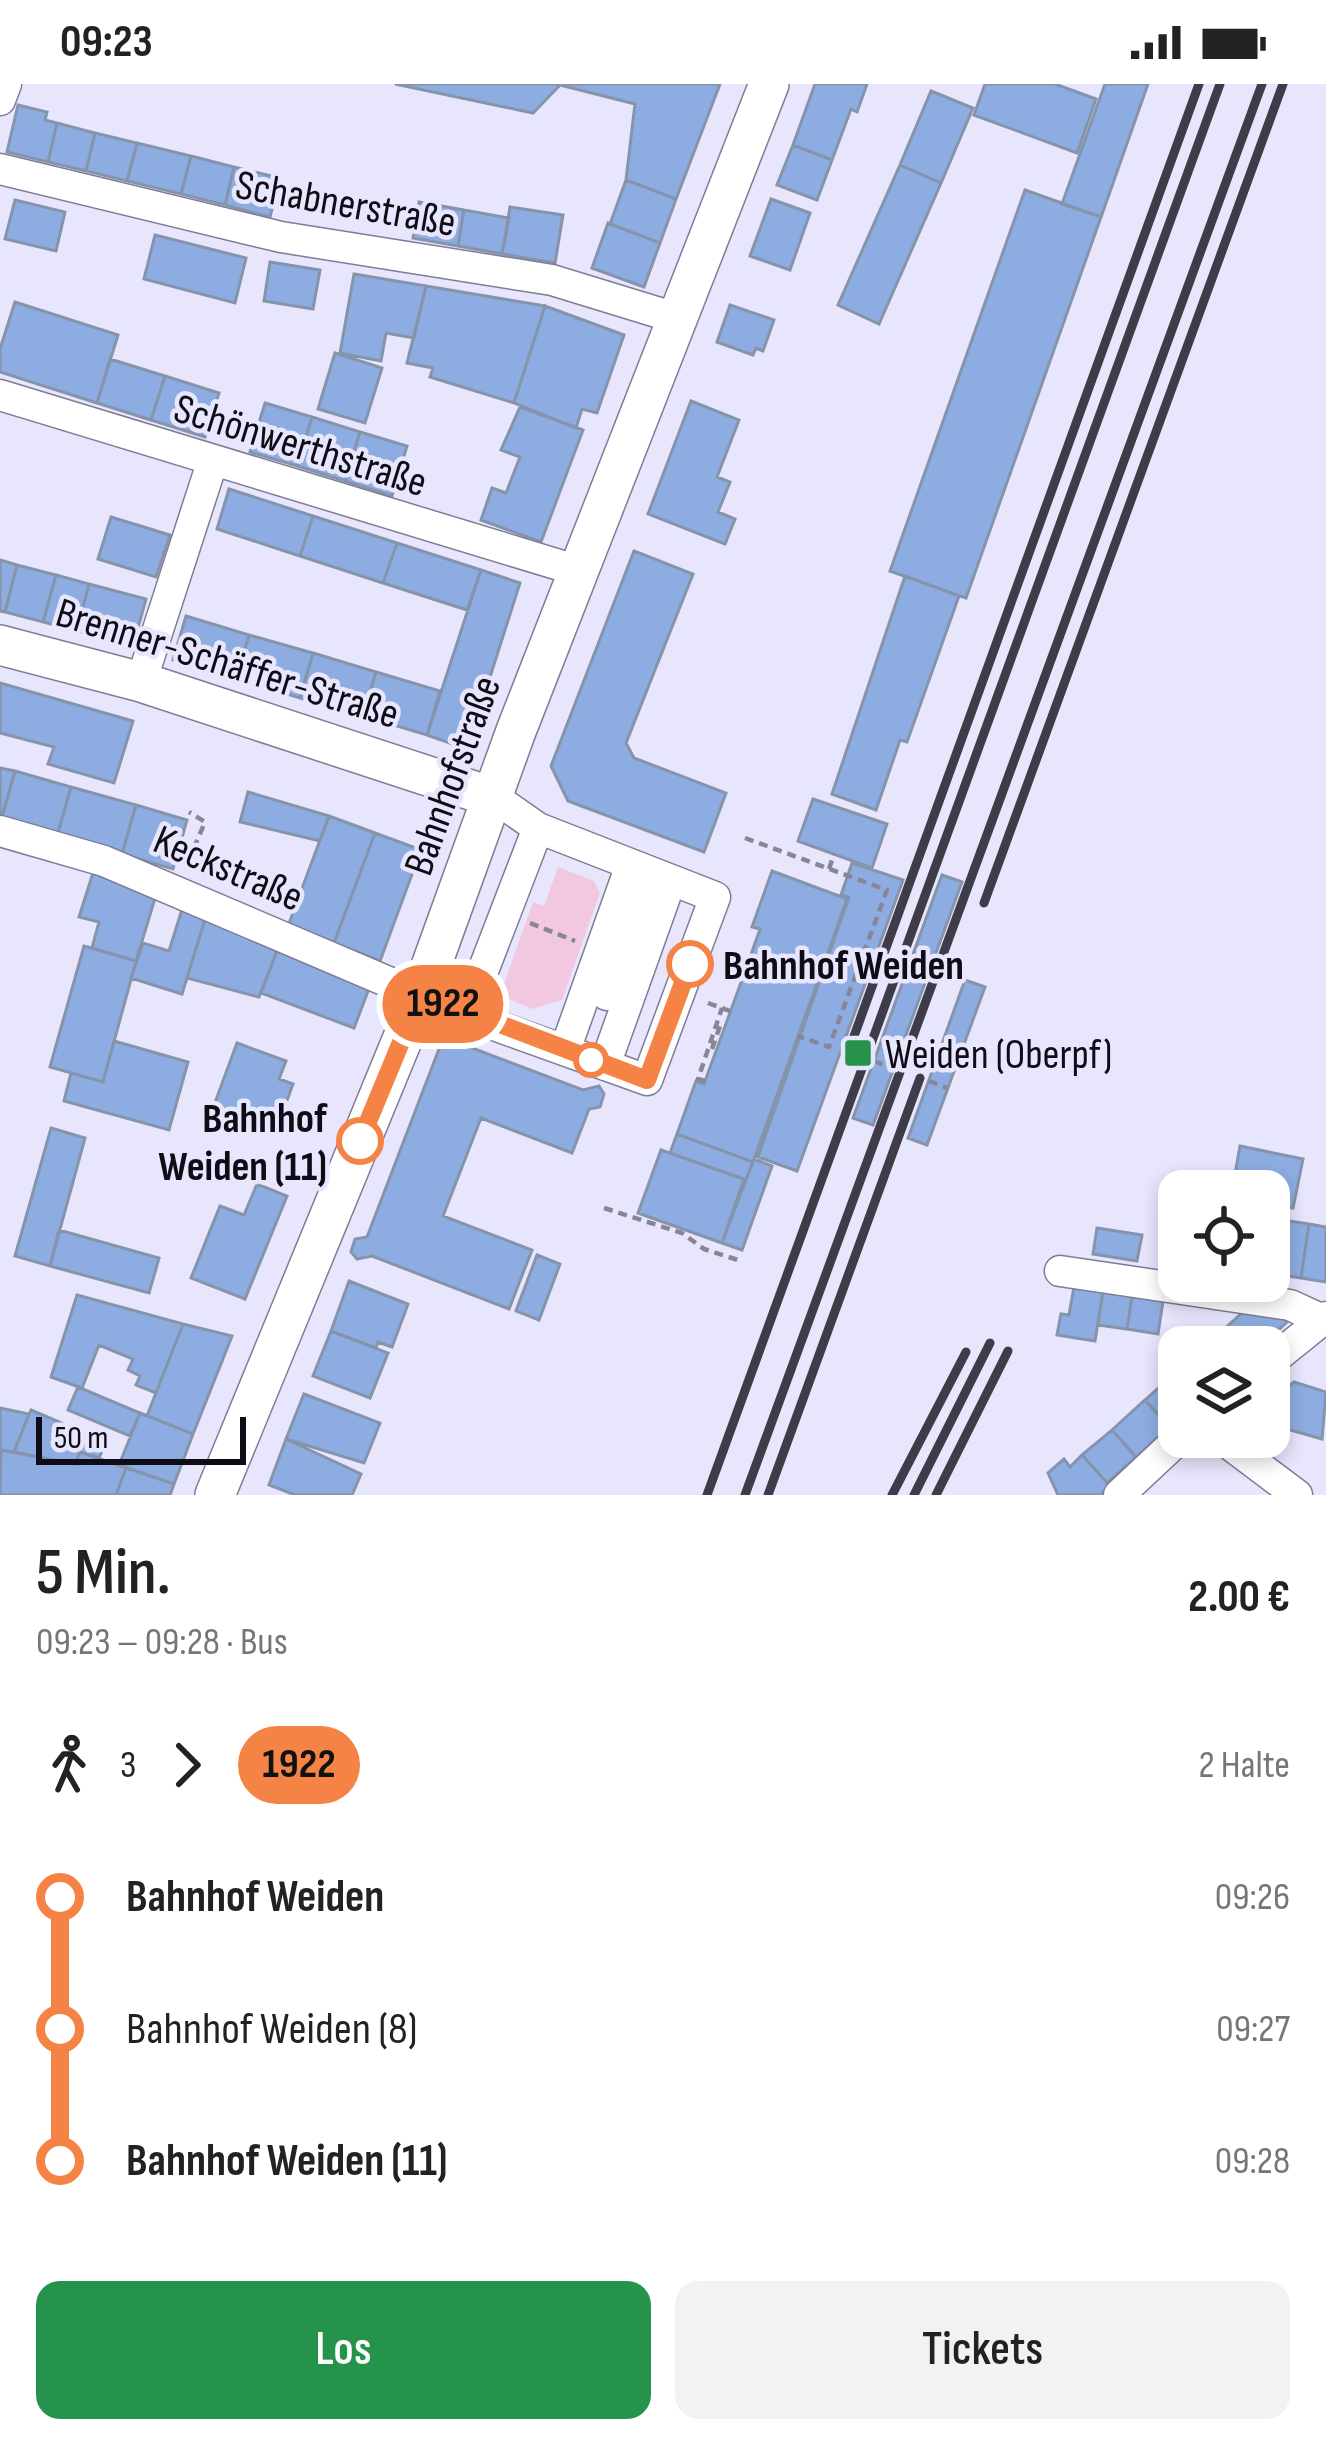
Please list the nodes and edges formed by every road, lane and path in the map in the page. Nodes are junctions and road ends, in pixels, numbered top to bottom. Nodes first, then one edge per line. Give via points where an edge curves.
1 (6, 84) edge
2 (769, 84) edge
3 (0, 100) edge
4 (0, 169) edge
5 (676, 318) junction
6 (0, 395) edge
7 (212, 463) junction
8 (579, 571) junction
9 (0, 644) edge
10 (141, 682) junction
11 (495, 798) junction
12 (189, 812) dead end
13 (538, 828) junction
14 (0, 831) edge
15 (745, 838) dead end
16 (834, 854) dead end
17 (829, 869) junction
18 (651, 873) junction
19 (177, 890) junction
20 (421, 994) junction
21 (726, 1010) dead end
22 (466, 1015) junction
23 (798, 1036) dead end
24 (829, 1047) junction
25 (838, 1051) dead end
26 (585, 1058) junction
27 (874, 1061) dead end
28 (894, 1069) dead end
29 (703, 1080) dead end
30 (929, 1081) dead end
31 (947, 1088) dead end
32 (604, 1208) dead end
33 (682, 1233) junction
34 (677, 1246) dead end
35 (741, 1261) dead end
36 (1060, 1271) dead end
37 (1324, 1319) edge
38 (1290, 1347) edge
39 (1159, 1458) edge
40 (1248, 1458) edge
41 (215, 1495) edge
42 (1119, 1495) edge
43 (1297, 1495) edge

1 - 3 street
2 - 5 main road, Bahnhofstraße
4 - 5 street, Schabnerstraße via 281,236 552,280
5 - 8 main road, Bahnhofstraße
6 - 7 street, Schönwerthstraße
7 - 8 street, Schönwerthstraße
7 - 10 street
8 - 11 main road, Bahnhofstraße
9 - 10 main road, Brenner-Schäffer-Straße
10 - 11 main road, Brenner-Schäffer-Straße
11 - 13 street
11 - 20 main road, Bahnhofstraße
12 - 19 path via 206,823
13 - 18 street
13 - 22 street
14 - 19 street, Keckstraße
15 - 17 path
16 - 17 path
17 - 24 path via 891,892
18 - 26 street
18 - 26 street
18 - 26 street, Keckstraße via 715,897 647,1080
19 - 20 street, Keckstraße
20 - 22 street, Keckstraße
20 - 41 main road, Bahnhofstraße
21 - 29 path
22 - 26 street, Keckstraße
23 - 24 path
24 - 25 path
27 - 28 path
30 - 31 path
32 - 33 path
33 - 34 path
33 - 35 path
36 - 37 street via 1289,1305
37 - 38 street
39 - 42 street
40 - 43 street

